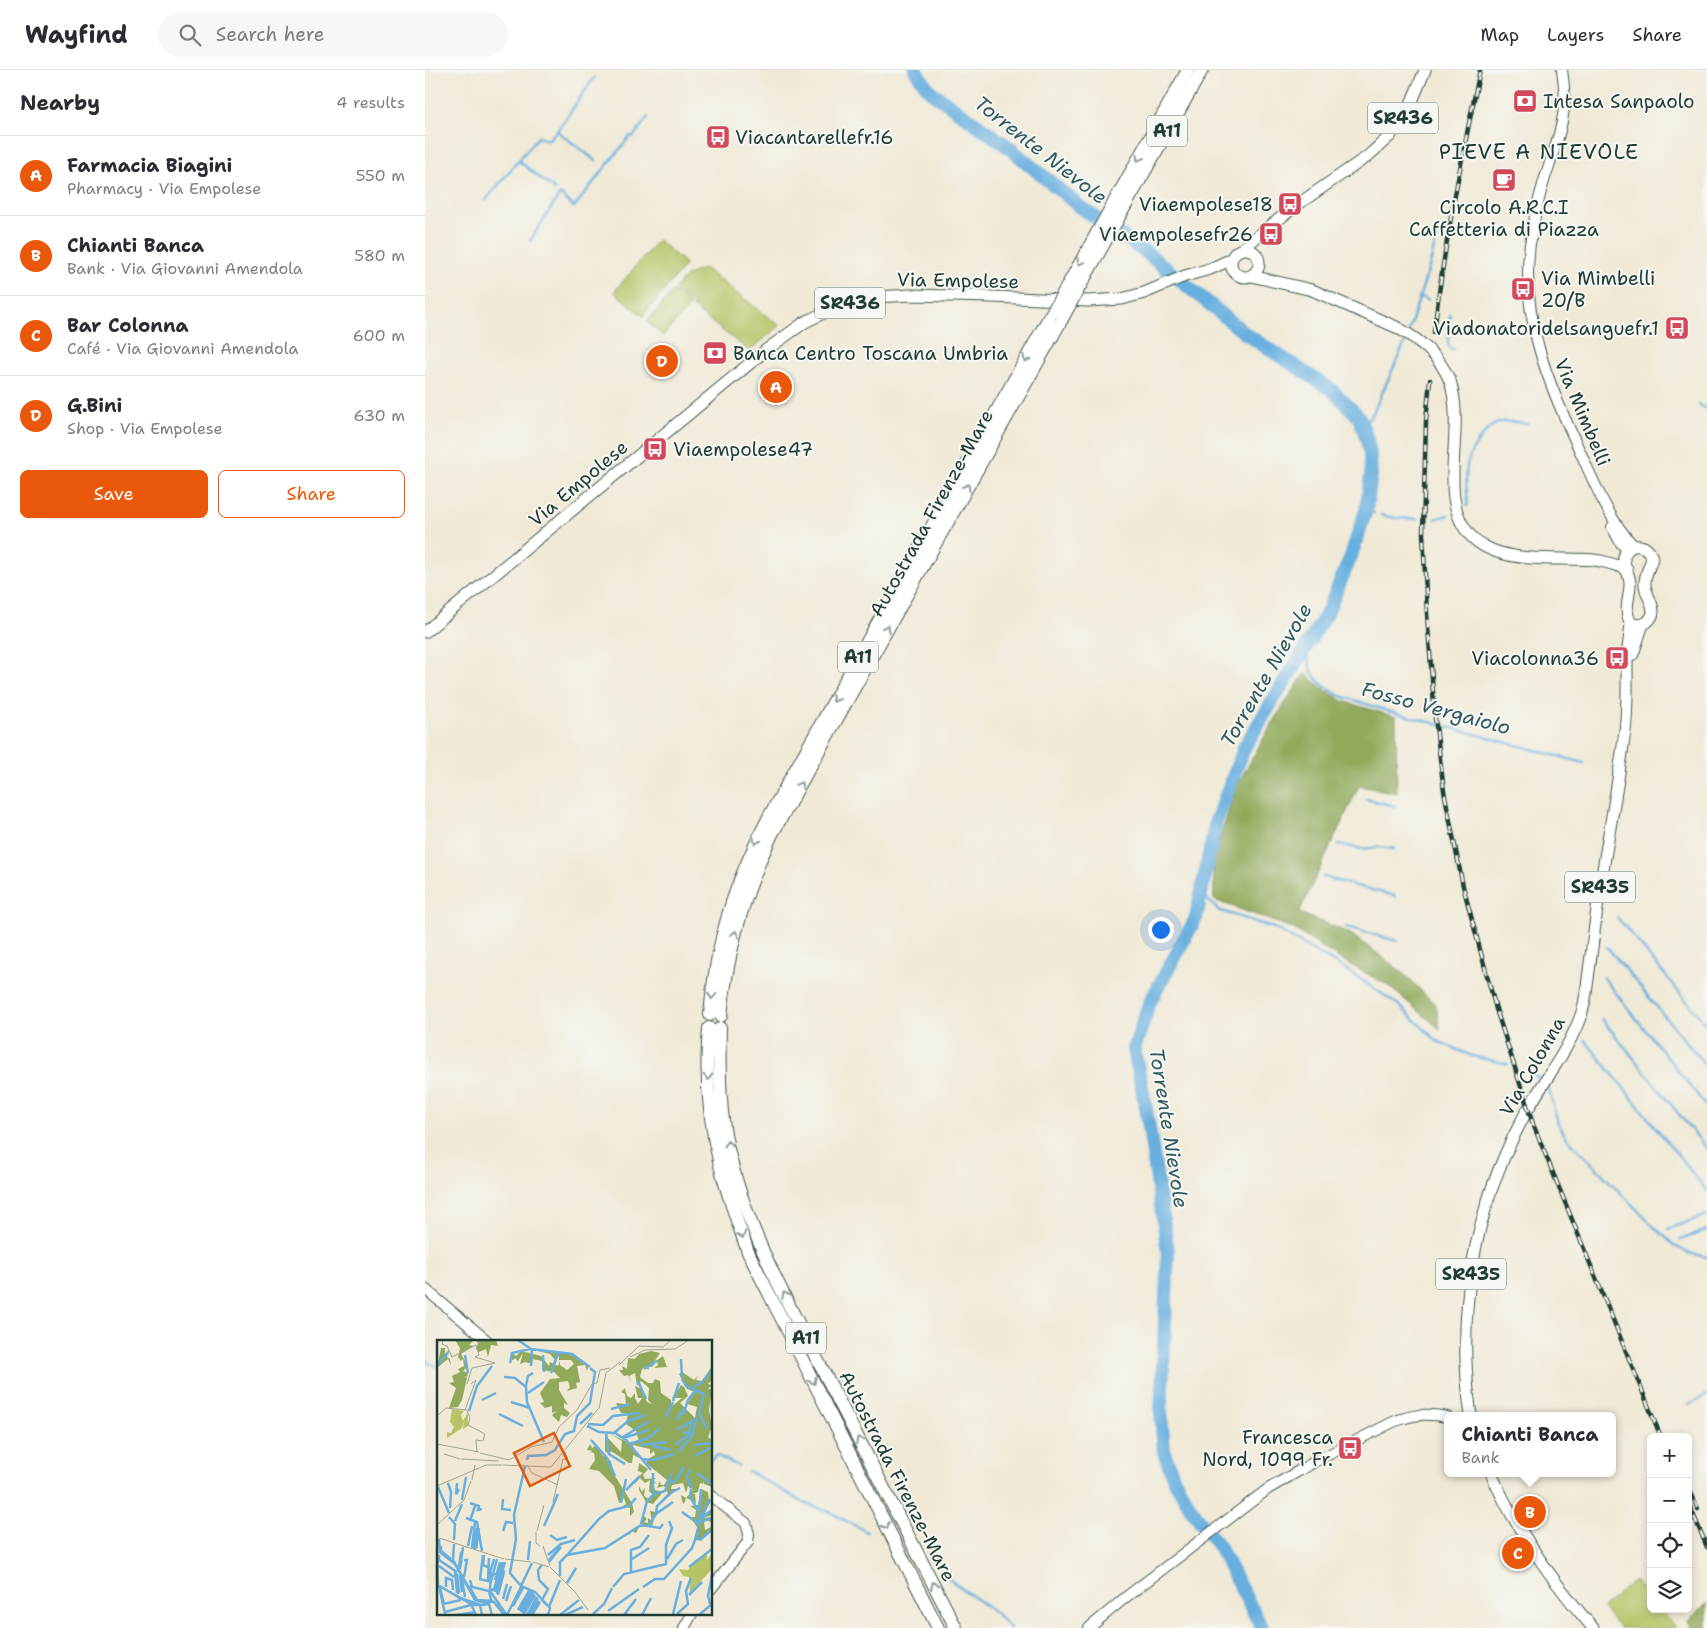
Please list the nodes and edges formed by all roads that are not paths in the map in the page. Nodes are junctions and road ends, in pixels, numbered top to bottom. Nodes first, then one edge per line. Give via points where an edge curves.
1 (1188, 70) edge
2 (1202, 70) edge
3 (1209, 70) edge
4 (1425, 70) edge
5 (1563, 70) edge
6 (1166, 134) junction
7 (1128, 189) junction
8 (1247, 250) junction
9 (1232, 259) junction
10 (1259, 262) junction
11 (1210, 269) junction
12 (1235, 272) junction
13 (1251, 276) junction
14 (1277, 280) junction
15 (1629, 550) junction
16 (1596, 560) junction
17 (1627, 569) junction
18 (1631, 623) junction
19 (1643, 624) junction
20 (425, 632) edge
21 (1628, 670) junction
22 (715, 1022) junction
23 (425, 1289) edge
24 (487, 1340) edge
25 (1470, 1412) edge
26 (1444, 1417) edge
27 (1493, 1477) edge
28 (713, 1498) edge
29 (713, 1586) edge
30 (691, 1616) edge
31 (684, 1628) edge
32 (938, 1628) edge
33 (956, 1628) edge
34 (1089, 1628) edge
35 (1593, 1628) edge

1 -> 7 highway, Autostrada Firenze-Mare / A11
2 - 6 highway, Autostrada Firenze-Mare / A11
3 - 6 highway
4 - 8 main road, Via Empolese / SR436 via 1408,111 1390,136 1368,156 1294,208
5 - 15 main road, Via Mimbelli / SR435 via 1564,114 1538,202 1530,244 1531,314 1554,396 1607,509 1614,531
6 - 7 highway, Autostrada Firenze-Mare / A11
7 - 22 highway, Autostrada Firenze-Mare / A11, bridge via 757,865 736,927
8 - 9 main road, Via Empolese via 1235,254
8 - 10 main road via 1258,257
9 - 11 main road, Via Empolese / SR436
9 - 12 main road
10 - 13 main road
10 - 14 main road
11 - 12 main road, Via Empolese / SR436
11 - 20 main road, Via Empolese / SR436 via 1144,293 1105,301 911,295 876,297 832,309 805,322 759,356
12 - 13 main road, Via Empolese
13 - 14 main road, Via Empolese
14 - 16 main road, Via Empolese, bridge via 1312,290 1379,319 1417,340 1435,355 1455,397 1454,497 1458,514 1468,532 1486,547 1506,555
15 - 16 main road
15 - 17 main road, SR435 via 1624,562
15 - 19 main road, SR435 via 1647,549 1652,558 1645,584 1653,612
16 - 17 main road
17 - 18 main road, SR435 via 1630,582 1627,612
18 - 19 main road
18 - 21 main road, SR435
19 - 21 main road, SR435
21 - 25 main road, Via Colonna / SR435 via 1625,737 1583,1009 1570,1042 1523,1117 1505,1154 1485,1206 1476,1244 1467,1301 1465,1341
22 -> 32 highway, Autostrada Firenze-Mare / A11 via 708,1073 714,1135 727,1193 748,1252
33 -> 22 highway, Autostrada Firenze-Mare / A11 via 761,1247 740,1191 725,1134
23 - 24 main road
26 - 34 main road via 1423,1414 1383,1426 1275,1485
27 - 35 main road via 1533,1550
28 - 29 main road via 746,1523 749,1534 748,1542
30 - 31 main road

